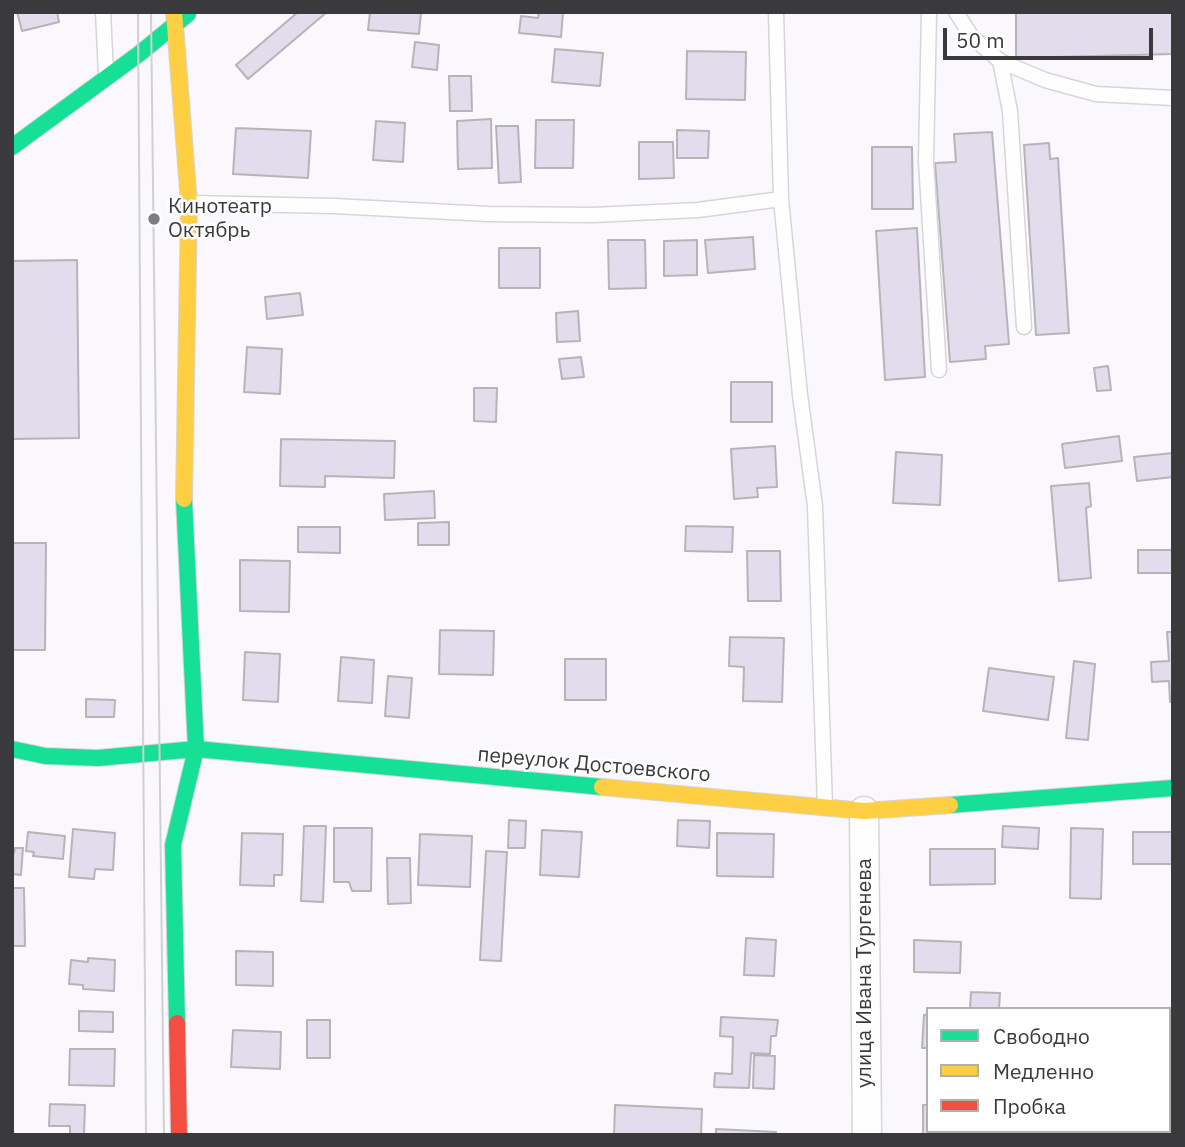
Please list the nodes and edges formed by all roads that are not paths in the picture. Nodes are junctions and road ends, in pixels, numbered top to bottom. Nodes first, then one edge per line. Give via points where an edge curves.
1 (103, 12) edge
2 (190, 12) edge
3 (776, 12) edge
4 (929, 12) edge
5 (956, 12) edge
6 (174, 19) edge
7 (1000, 61) junction
8 (106, 78) junction
9 (1173, 98) edge
10 (12, 147) edge
11 (781, 199) junction
12 (189, 202) junction
13 (1024, 327) dead end
14 (939, 370) dead end
15 (12, 749) edge
16 (197, 749) junction
17 (1173, 788) edge
18 (825, 807) junction
19 (864, 811) junction
20 (179, 1135) edge
21 (867, 1135) edge

1 - 8 lane
2 - 6 street
3 - 11 lane
4 - 14 lane via 926,161
5 - 7 lane via 972,37
6 - 8 street
6 - 12 street
7 - 9 lane via 1097,94
7 - 13 lane via 1010,111
8 - 10 street
11 - 12 lane via 698,210 593,215
11 - 18 lane via 815,506
12 - 16 street via 184,525
15 - 16 street, переулок Достоевского via 45,756 98,758
16 - 18 street, переулок Достоевского
16 - 20 street via 173,845
17 - 19 street, переулок Достоевского
18 - 19 street, переулок Достоевского
19 - 21 street, улица Ивана Тургенева

